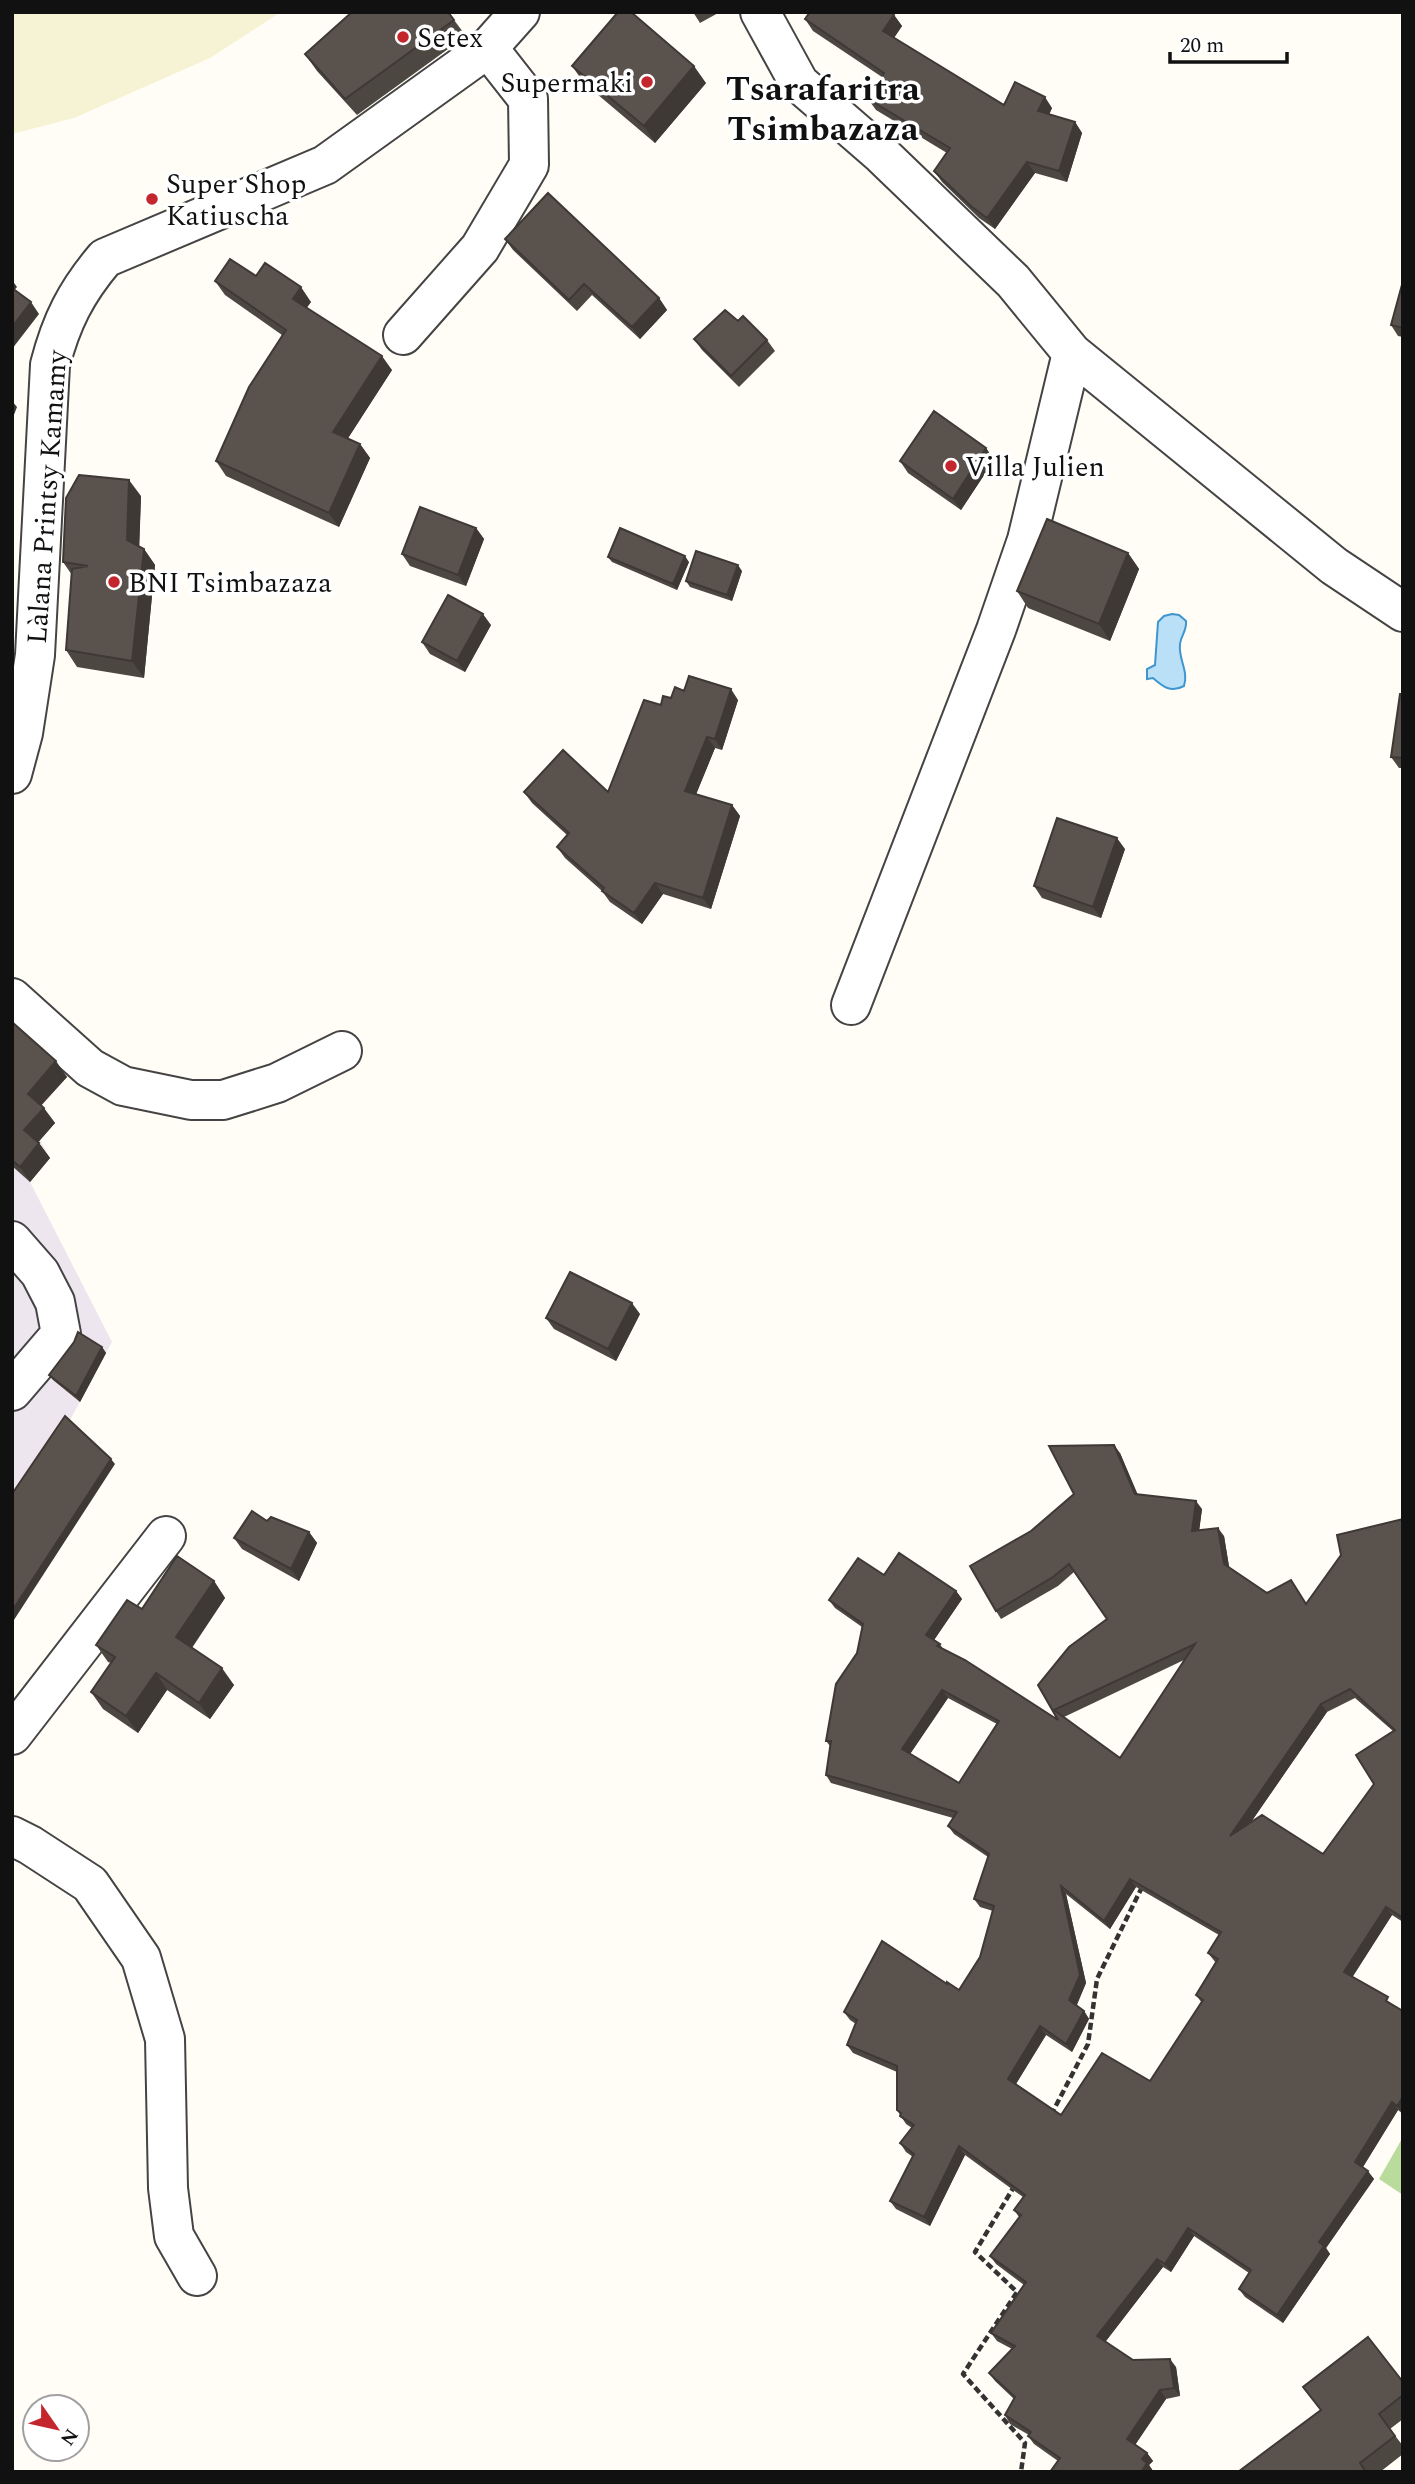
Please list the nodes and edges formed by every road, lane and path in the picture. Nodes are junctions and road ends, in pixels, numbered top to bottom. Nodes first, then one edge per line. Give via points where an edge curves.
1 (520, 12) edge
2 (760, 12) edge
3 (488, 48) junction
4 (402, 335) dead end
5 (1072, 354) junction
6 (1403, 612) edge
7 (12, 774) edge
8 (12, 998) edge
9 (851, 1005) dead end
10 (341, 1051) dead end
11 (12, 1241) edge
12 (12, 1391) edge
13 (166, 1536) dead end
14 (12, 1735) edge
15 (12, 1836) edge
16 (1145, 1881) edge
17 (1047, 2124) edge
18 (1017, 2180) edge
19 (197, 2276) dead end
20 (1021, 2472) edge

1 - 3 street, Làlana Printsy Kamamy
2 - 5 street via 799,83 882,155 1013,281
3 - 4 street via 528,99 529,165 480,247
3 - 7 street, Làlana Printsy Kamamy via 325,165 105,258 86,280 58,331 50,365 35,655
5 - 6 street via 1334,566
5 - 9 street via 1027,540 1005,605
8 - 10 street via 90,1068 123,1086 191,1100 223,1100 266,1087
11 - 12 street via 40,1273 55,1302 61,1334
13 - 14 street
15 - 19 street via 90,1884 141,1958 165,2039 168,2188 174,2236
16 - 17 path via 1097,1979 1088,2044
18 - 20 path via 975,2252 1017,2292 963,2374 1026,2443

